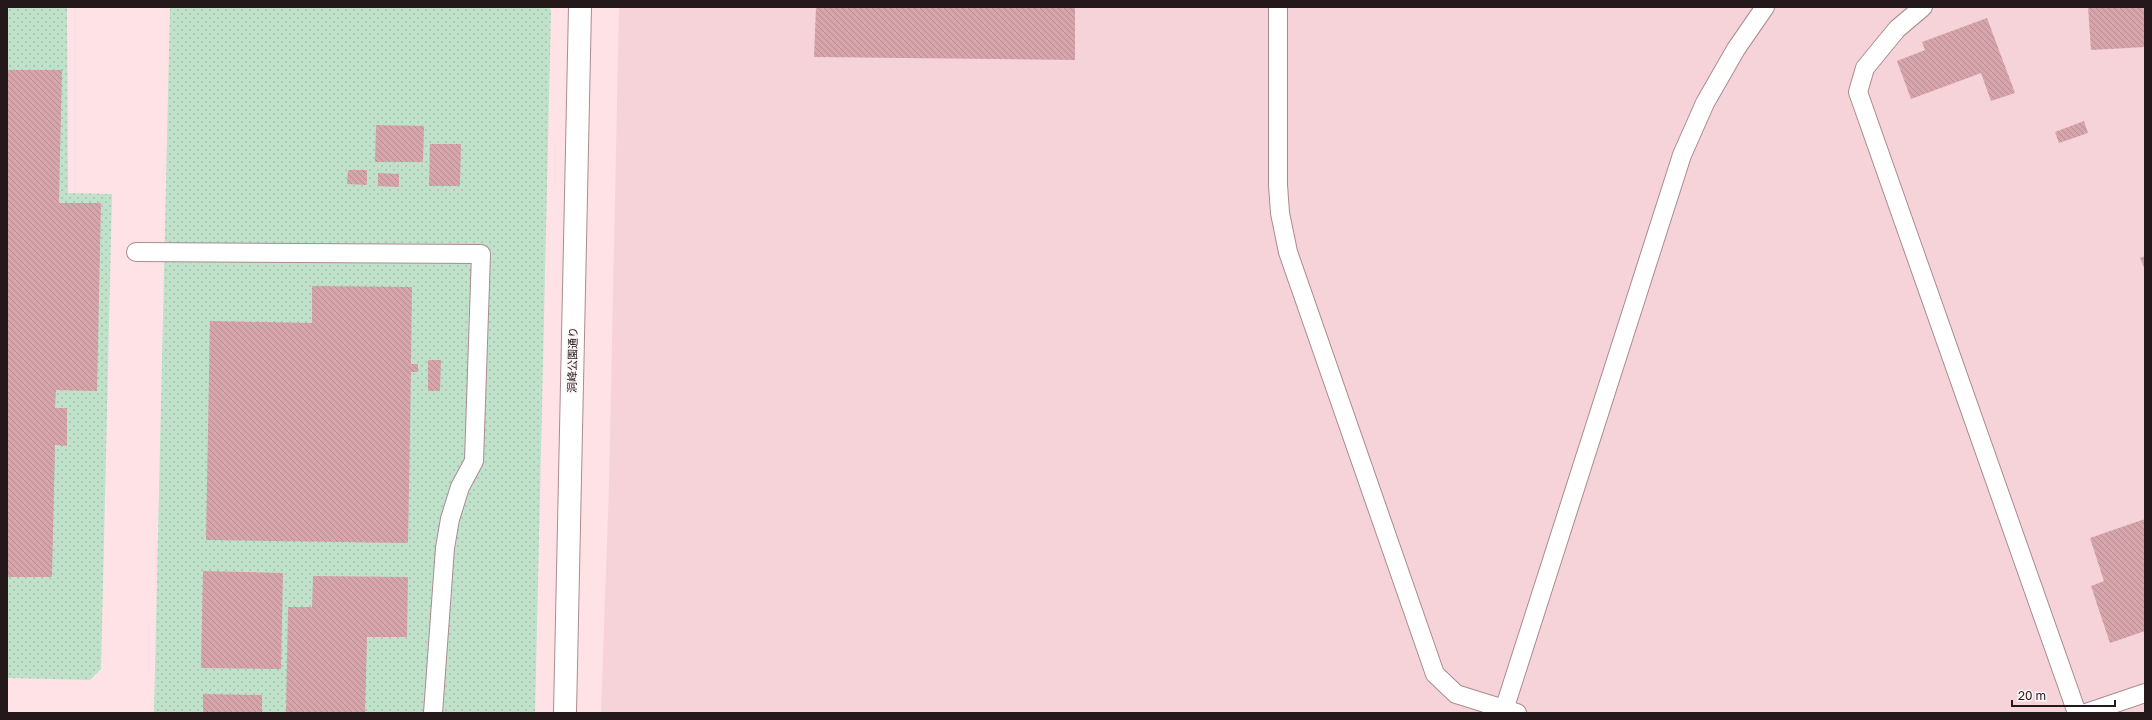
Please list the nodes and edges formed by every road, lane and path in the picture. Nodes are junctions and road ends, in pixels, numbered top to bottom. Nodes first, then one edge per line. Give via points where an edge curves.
1 (580, 7) edge
2 (1278, 7) edge
3 (1766, 7) edge
4 (1923, 7) edge
5 (136, 252) dead end
6 (2145, 693) edge
7 (1508, 712) edge
8 (433, 713) edge
9 (565, 713) edge
10 (2077, 713) edge
11 (2086, 713) edge

1 - 9 street, 洞峰公園通り
2 - 7 lane via 1278,185 1280,213 1288,252 1436,674 1456,694
3 - 7 lane via 1736,49 1705,103 1682,155
4 - 10 lane via 1897,29 1865,68 1858,92
5 - 8 lane via 481,254 474,461 460,487 450,519 445,548
6 - 11 lane

